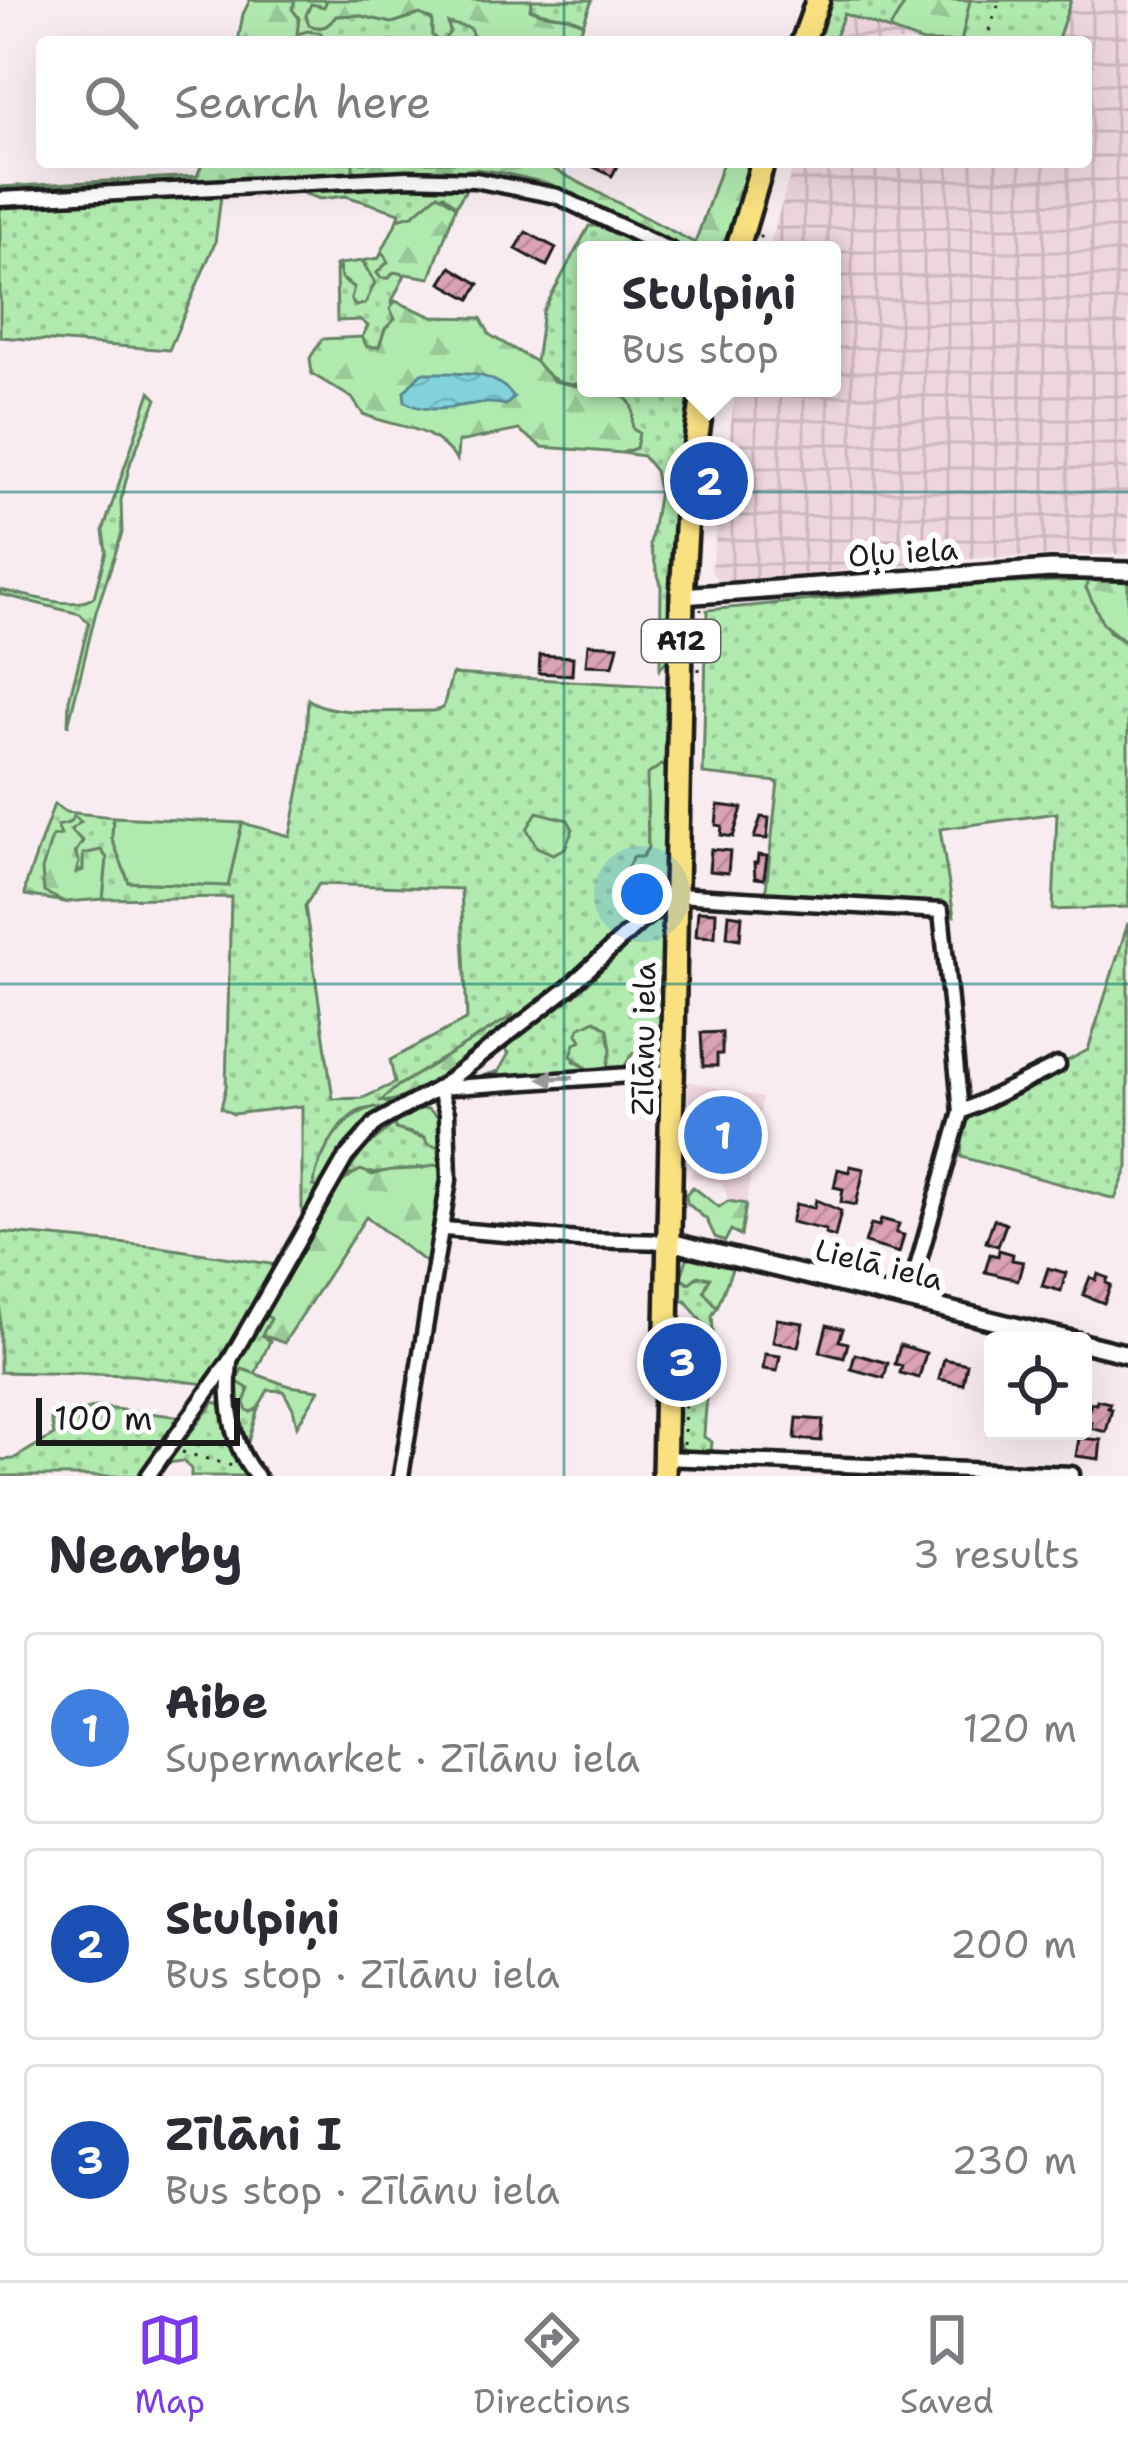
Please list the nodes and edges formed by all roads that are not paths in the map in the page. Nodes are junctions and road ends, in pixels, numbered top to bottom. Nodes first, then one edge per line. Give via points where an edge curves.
1 (818, 0) edge
2 (805, 36) edge
3 (761, 168) edge
4 (0, 199) edge
5 (651, 241) edge
6 (740, 241) edge
7 (703, 397) edge
8 (1128, 571) edge
9 (682, 596) junction
10 (676, 895) junction
11 (1058, 1065) dead end
12 (673, 1072) junction
13 (439, 1088) junction
14 (962, 1112) junction
15 (444, 1229) junction
16 (670, 1242) junction
17 (908, 1299) junction
18 (1039, 1332) edge
19 (1092, 1345) edge
20 (1128, 1354) edge
21 (230, 1360) junction
22 (203, 1400) junction
23 (232, 1412) junction
24 (664, 1467) edge
25 (1072, 1474) edge
26 (148, 1476) edge
27 (257, 1476) edge
28 (401, 1476) edge

1 - 2 highway
3 - 6 highway
4 - 5 street via 475,180 557,196
7 - 9 highway, Zīlānu iela / A12
8 - 9 street, Oļu iela via 1051,569
9 - 10 highway, Zīlānu iela / A12
10 - 12 highway, Zīlānu iela / A12
10 - 13 street
10 - 14 street via 941,911
11 - 14 street
12 -> 13 street
12 - 16 highway, Zīlānu iela / A12
13 - 15 street via 449,1137
13 - 21 street via 376,1123 346,1157
14 - 17 street
15 - 16 street
15 - 28 street
16 - 17 street, Lielā iela
16 - 24 highway, Zīlānu iela / A12
17 - 18 street, Lielā iela
19 - 20 street, Lielā iela
21 - 22 street
21 - 23 street
22 - 23 street via 220,1399
22 - 26 street
23 - 27 street via 242,1456
24 - 25 street

